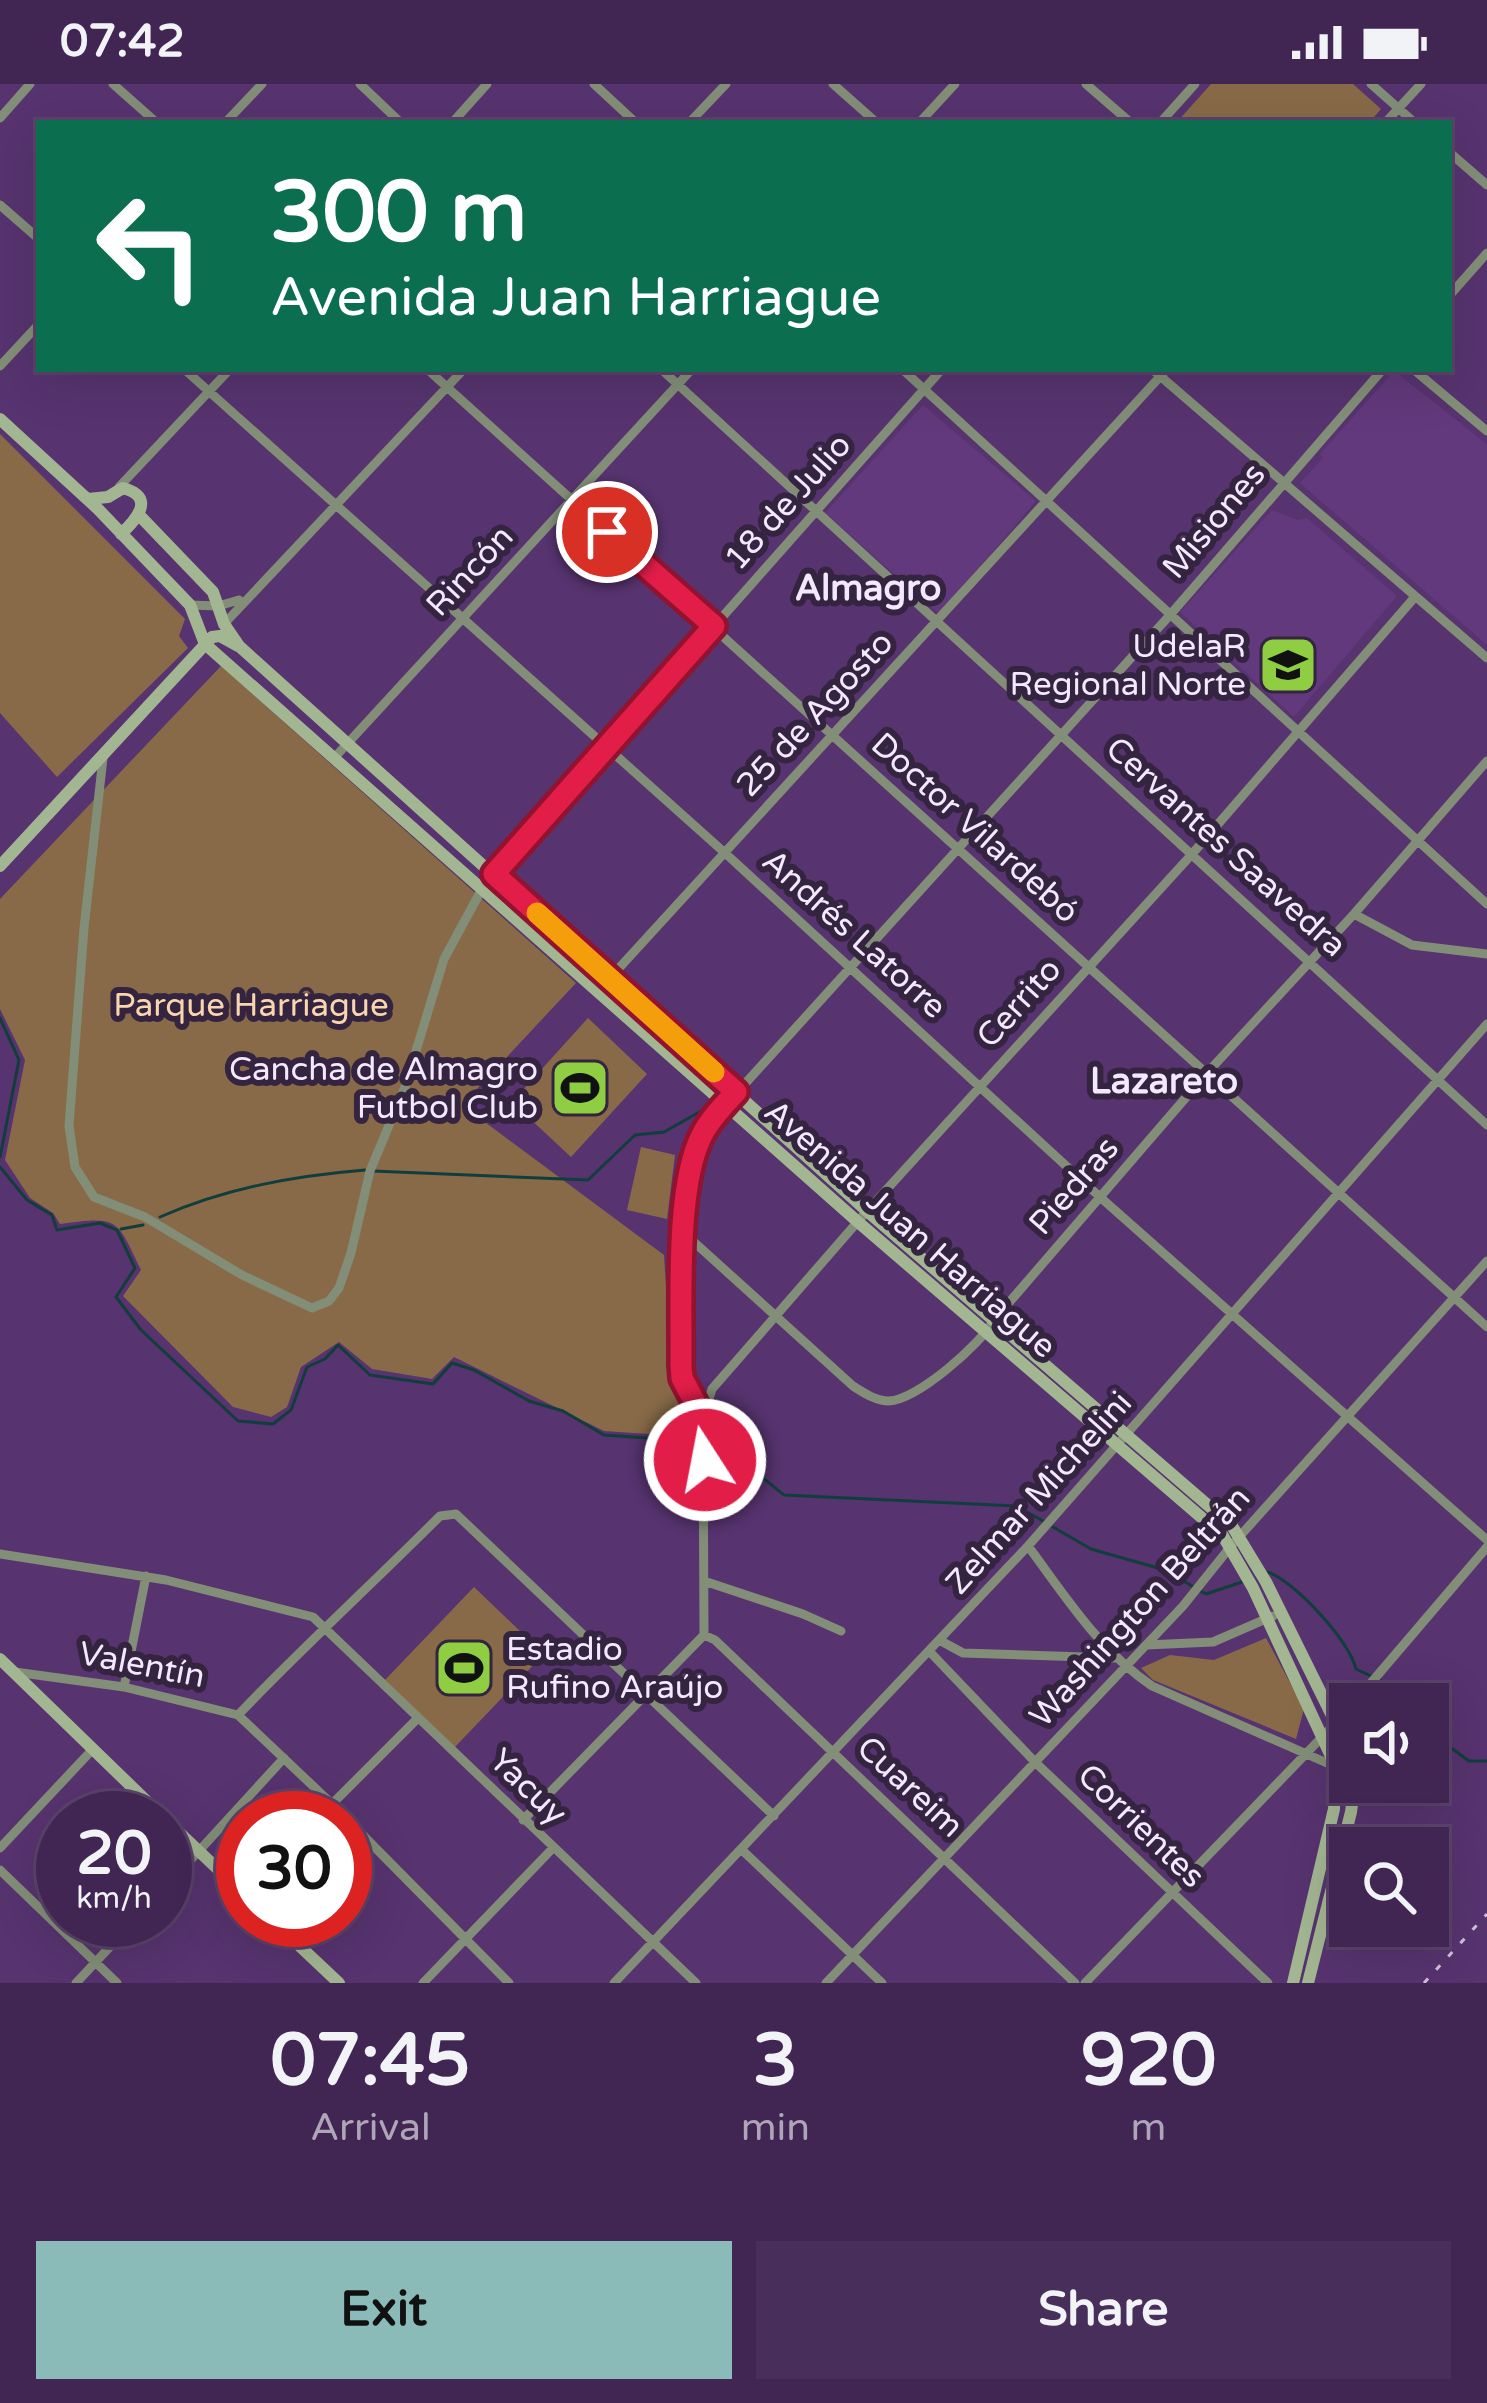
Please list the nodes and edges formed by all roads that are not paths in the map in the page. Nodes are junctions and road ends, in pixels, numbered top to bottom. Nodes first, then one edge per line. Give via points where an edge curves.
1 (30, 84) edge
2 (113, 84) edge
3 (262, 84) edge
4 (360, 84) edge
5 (488, 84) edge
6 (594, 84) edge
7 (726, 84) edge
8 (833, 84) edge
9 (955, 84) edge
10 (1086, 84) edge
11 (1195, 84) edge
12 (1371, 84) edge
13 (1421, 84) edge
14 (1398, 108) junction
15 (0, 118) edge
16 (154, 120) edge
17 (228, 120) edge
18 (398, 120) edge
19 (455, 120) edge
20 (633, 120) edge
21 (692, 120) edge
22 (874, 120) edge
23 (922, 120) edge
24 (1128, 120) edge
25 (1163, 120) edge
26 (1388, 120) edge
27 (1412, 120) edge
28 (1452, 155) edge
29 (1487, 185) edge
30 (0, 205) edge
31 (36, 236) edge
32 (1487, 253) edge
33 (1452, 293) edge
34 (36, 327) edge
35 (0, 366) edge
36 (187, 372) edge
37 (227, 372) edge
38 (430, 372) edge
39 (461, 372) edge
40 (664, 372) edge
41 (689, 372) edge
42 (905, 372) edge
43 (939, 372) edge
44 (1160, 372) edge
45 (1380, 372) edge
46 (1417, 372) edge
47 (678, 385) junction
48 (447, 388) junction
49 (924, 390) junction
50 (209, 392) junction
51 (0, 418) edge
52 (1487, 431) edge
53 (1282, 482) junction
54 (112, 494) junction
55 (571, 500) junction
56 (1048, 502) junction
57 (335, 507) junction
58 (96, 508) junction
59 (815, 513) junction
60 (140, 516) junction
61 (121, 534) junction
62 (244, 598) junction
63 (1414, 598) junction
64 (190, 604) junction
65 (218, 606) junction
66 (1170, 615) junction
67 (463, 618) junction
68 (937, 622) junction
69 (224, 624) junction
70 (714, 626) junction
71 (239, 646) junction
72 (210, 649) junction
73 (1487, 658) edge
74 (1298, 729) junction
75 (1062, 734) junction
76 (831, 736) junction
77 (347, 744) junction
78 (607, 748) junction
79 (336, 756) junction
80 (103, 758) junction
81 (1487, 761) edge
82 (1418, 838) junction
83 (958, 849) junction
84 (725, 853) junction
85 (1192, 853) junction
86 (0, 866) edge
87 (494, 874) junction
88 (483, 887) junction
89 (1487, 904) edge
90 (1354, 914) junction
91 (1487, 954) edge
92 (1311, 961) junction
93 (848, 965) junction
94 (1088, 966) junction
95 (604, 984) junction
96 (1487, 1024) edge
97 (1207, 1073) junction
98 (1438, 1080) junction
99 (980, 1087) junction
100 (736, 1092) junction
101 (725, 1103) junction
102 (1487, 1125) edge
103 (1339, 1191) junction
104 (1100, 1197) junction
105 (862, 1216) junction
106 (685, 1233) junction
107 (1487, 1262) edge
108 (1455, 1298) junction
109 (774, 1315) junction
110 (1235, 1315) junction
111 (994, 1320) junction
112 (1487, 1327) edge
113 (986, 1334) junction
114 (1346, 1416) junction
115 (704, 1424) junction
116 (1124, 1440) junction
117 (1236, 1541) junction
118 (1487, 1544) edge
119 (1028, 1546) junction
120 (0, 1554) edge
121 (146, 1576) junction
122 (704, 1581) junction
123 (1259, 1585) junction
124 (1282, 1612) junction
125 (1267, 1618) junction
126 (324, 1629) junction
127 (841, 1631) dead end
128 (704, 1635) junction
129 (940, 1640) junction
130 (1147, 1645) junction
131 (930, 1652) junction
132 (1116, 1658) junction
133 (0, 1659) edge
134 (1126, 1667) junction
135 (15, 1672) junction
136 (1370, 1683) edge
137 (124, 1687) junction
138 (644, 1694) junction
139 (1329, 1708) edge
140 (238, 1715) junction
141 (417, 1719) junction
142 (1329, 1732) edge
143 (1324, 1737) junction
144 (92, 1750) junction
145 (1329, 1750) edge
146 (1305, 1753) junction
147 (835, 1754) junction
148 (284, 1758) junction
149 (1036, 1762) junction
150 (1329, 1764) edge
151 (136, 1791) edge
152 (318, 1791) edge
153 (345, 1791) edge
154 (1334, 1803) edge
155 (1352, 1803) edge
156 (774, 1816) junction
157 (523, 1820) junction
158 (192, 1844) edge
159 (372, 1845) edge
160 (0, 1848) edge
161 (553, 1849) junction
162 (742, 1850) junction
163 (200, 1852) junction
164 (946, 1858) junction
165 (192, 1860) edge
166 (216, 1867) edge
167 (0, 1870) edge
168 (1173, 1895) junction
169 (465, 1940) junction
170 (654, 1942) junction
171 (109, 1947) edge
172 (300, 1947) edge
173 (852, 1955) junction
174 (95, 1962) junction
175 (76, 1983) edge
176 (117, 1983) edge
177 (338, 1983) edge
178 (423, 1983) edge
179 (508, 1983) edge
180 (614, 1983) edge
181 (696, 1983) edge
182 (826, 1983) edge
183 (881, 1983) edge
184 (1075, 1983) edge
185 (1085, 1983) edge
186 (1268, 1983) edge
187 (1293, 1983) edge
188 (1308, 1983) edge

1 - 15 street
2 - 16 street
3 - 17 street
4 - 18 street
5 - 19 street
6 - 20 street
7 - 21 street
8 - 22 street
9 - 23 street
10 - 24 street
11 - 25 street
12 - 14 street
13 - 14 street
14 - 26 street
14 - 27 street
28 - 29 street
30 - 31 street
32 - 33 street
34 - 35 street
36 - 50 street, Andrés Latorre
37 - 50 street
38 - 48 street, Doctor Vilardebó
39 - 48 street
40 - 47 street, Cervantes Saavedra
41 - 47 street, Rincón
42 - 49 street
43 - 49 street, 18 de Julio
44 - 53 street
44 - 56 street, 25 de Agosto
45 - 53 street, Misiones
46 - 52 street
47 - 55 street, Rincón
47 - 59 street, Cervantes Saavedra
48 - 55 street, Doctor Vilardebó
48 - 57 street
49 - 56 street
49 - 59 street, 18 de Julio
50 - 54 street
50 - 57 street, Andrés Latorre
51 - 58 street, Avenida Juan Harriague
53 - 63 street
53 - 66 street, Misiones
54 - 58 street
54 - 60 street, Avenida Juan Harriague via 136,493
55 - 67 street, Rincón
55 - 70 street, Doctor Vilardebó
56 - 66 street
56 - 68 street, 25 de Agosto
57 - 62 street
57 - 67 street, Andrés Latorre
58 - 61 street, Avenida Juan Harriague
59 - 68 street, Cervantes Saavedra
59 - 70 street, 18 de Julio
60 - 61 street
60 - 65 street, Avenida Juan Harriague via 194,568
61 - 64 street, Avenida Juan Harriague
62 - 65 street
62 - 69 street
63 - 73 street
63 - 74 street, Cerrito
64 - 65 street
64 - 72 street, Avenida Juan Harriague
65 - 69 street, Avenida Juan Harriague
66 - 74 street
66 - 75 street, Misiones
67 - 77 street, Rincón
67 - 78 street, Andrés Latorre
68 - 75 street, Cervantes Saavedra
68 - 76 street, 25 de Agosto
69 - 71 street, Avenida Juan Harriague
70 - 76 street, Doctor Vilardebó
70 - 78 street, 18 de Julio
71 - 72 street via 216,635
71 - 77 street, Avenida Juan Harriague
72 - 79 street, Avenida Juan Harriague
72 - 80 street
74 - 82 street
74 - 85 street, Cerrito
75 - 83 street, Misiones
75 - 85 street, Cervantes Saavedra
76 - 83 street, Doctor Vilardebó
76 - 84 street, 25 de Agosto
77 - 79 street, Rincón
77 - 87 street, Avenida Juan Harriague
78 - 84 street, Andrés Latorre
78 - 87 street, 18 de Julio
79 - 88 street, Avenida Juan Harriague
80 - 86 street
80 - 88 street, 18 de Julio via 69,1126 75,1167 94,1197 312,1308 338,1288 444,959
81 - 82 street, Piedras
82 - 89 street
82 - 90 street, Piedras
83 - 93 street, Misiones
83 - 94 street, Doctor Vilardebó
84 - 93 street, Andrés Latorre
84 - 95 street, 25 de Agosto
85 - 92 street, Cervantes Saavedra
85 - 94 street, Cerrito
87 - 88 street, 18 de Julio
87 - 95 street, Avenida Juan Harriague
88 - 95 street, Avenida Juan Harriague
90 - 91 street via 1412,945
90 - 92 street, Piedras
92 - 97 street, Piedras
92 - 98 street, Cervantes Saavedra
93 - 99 street, Andrés Latorre
93 - 100 street, Misiones
94 - 97 street, Doctor Vilardebó
94 - 99 street, Cerrito
95 - 100 street, Avenida Juan Harriague
95 - 101 street, Avenida Juan Harriague
96 - 98 street, Zelmar Michelini
97 - 103 street, Doctor Vilardebó
97 - 104 street, Piedras
98 - 102 street, Cervantes Saavedra
98 - 103 street, Zelmar Michelini
99 - 104 street, Andrés Latorre
99 - 105 street, Cerrito
100 - 101 street, Misiones
100 - 105 street, Avenida Juan Harriague
101 - 105 street, Avenida Juan Harriague
101 - 106 street, Misiones via 691,1164
103 - 108 street, Doctor Vilardebó
103 - 110 street, Zelmar Michelini
104 - 110 street, Andrés Latorre
104 - 111 street, Piedras
105 - 109 street, Cerrito
105 - 111 street, Avenida Juan Harriague
105 - 113 street, Avenida Juan Harriague
106 - 109 street
106 - 115 street, Misiones via 682,1378
107 - 108 street, Washington Beltrán
108 - 112 street, Doctor Vilardebó
108 - 114 street, Washington Beltrán
109 - 113 street, Piedras via 853,1386 891,1401 910,1395
109 - 115 street, Cerrito via 712,1389
110 - 114 street, Andrés Latorre
110 - 116 street, Zelmar Michelini
111 - 113 street, Piedras
111 - 116 street, Avenida Juan Harriague
113 - 116 street, Avenida Juan Harriague
114 - 117 street, Washington Beltrán
114 - 118 street, Andrés Latorre
115 - 122 street
116 - 117 street, Avenida Juan Harriague
116 - 119 street, Zelmar Michelini
117 - 123 street, Avenida Juan Harriague
117 - 130 street, Washington Beltrán
118 - 136 street
119 - 129 street, Zelmar Michelini
119 - 132 street
120 - 121 street
121 - 126 street via 304,1613
121 - 137 street
122 - 127 street
122 - 128 street
123 - 124 street
123 - 125 street
124 - 125 street
124 - 139 street
125 - 130 street via 1213,1642
125 - 143 street
126 - 138 street via 440,1516 456,1514
126 - 140 street
126 - 141 street, Yacuy
128 - 138 street
128 - 147 street, Cuareim
129 - 131 street, Zelmar Michelini
129 - 132 street via 963,1653
130 - 134 street, Washington Beltrán
131 - 147 street, Zelmar Michelini
131 - 149 street, Corrientes
132 - 134 street
133 - 135 street
134 - 146 street
134 - 149 street, Washington Beltrán
135 - 137 street, Valentín
135 - 144 street
137 - 140 street, Valentín
138 - 156 street
138 - 157 street
140 - 148 street, Valentín
141 - 153 street
141 - 157 street, Yacuy
142 - 143 street
143 - 145 street
143 - 146 street
144 - 151 street
144 - 160 street
146 - 150 street
146 - 168 street
147 - 156 street, Zelmar Michelini
147 - 164 street, Cuareim
148 - 152 street, Valentín
148 - 163 street
149 - 164 street, Washington Beltrán
149 - 168 street, Corrientes
154 - 187 street
155 - 188 street
156 - 162 street, Zelmar Michelini
157 - 161 street, Yacuy
158 - 163 street
159 - 169 street, Valentín
161 - 169 street
161 - 170 street, Yacuy
162 - 170 street, Zelmar Michelini
162 - 173 street
163 - 165 street
163 - 166 street
164 - 173 street, Washington Beltrán
164 - 184 street, Cuareim
167 - 174 street
168 - 185 street
168 - 186 street, Corrientes
169 - 178 street
169 - 179 street, Valentín
170 - 180 street, Zelmar Michelini
170 - 181 street, Yacuy
171 - 174 street
172 - 177 street
173 - 182 street, Washington Beltrán
173 - 183 street
174 - 175 street
174 - 176 street

